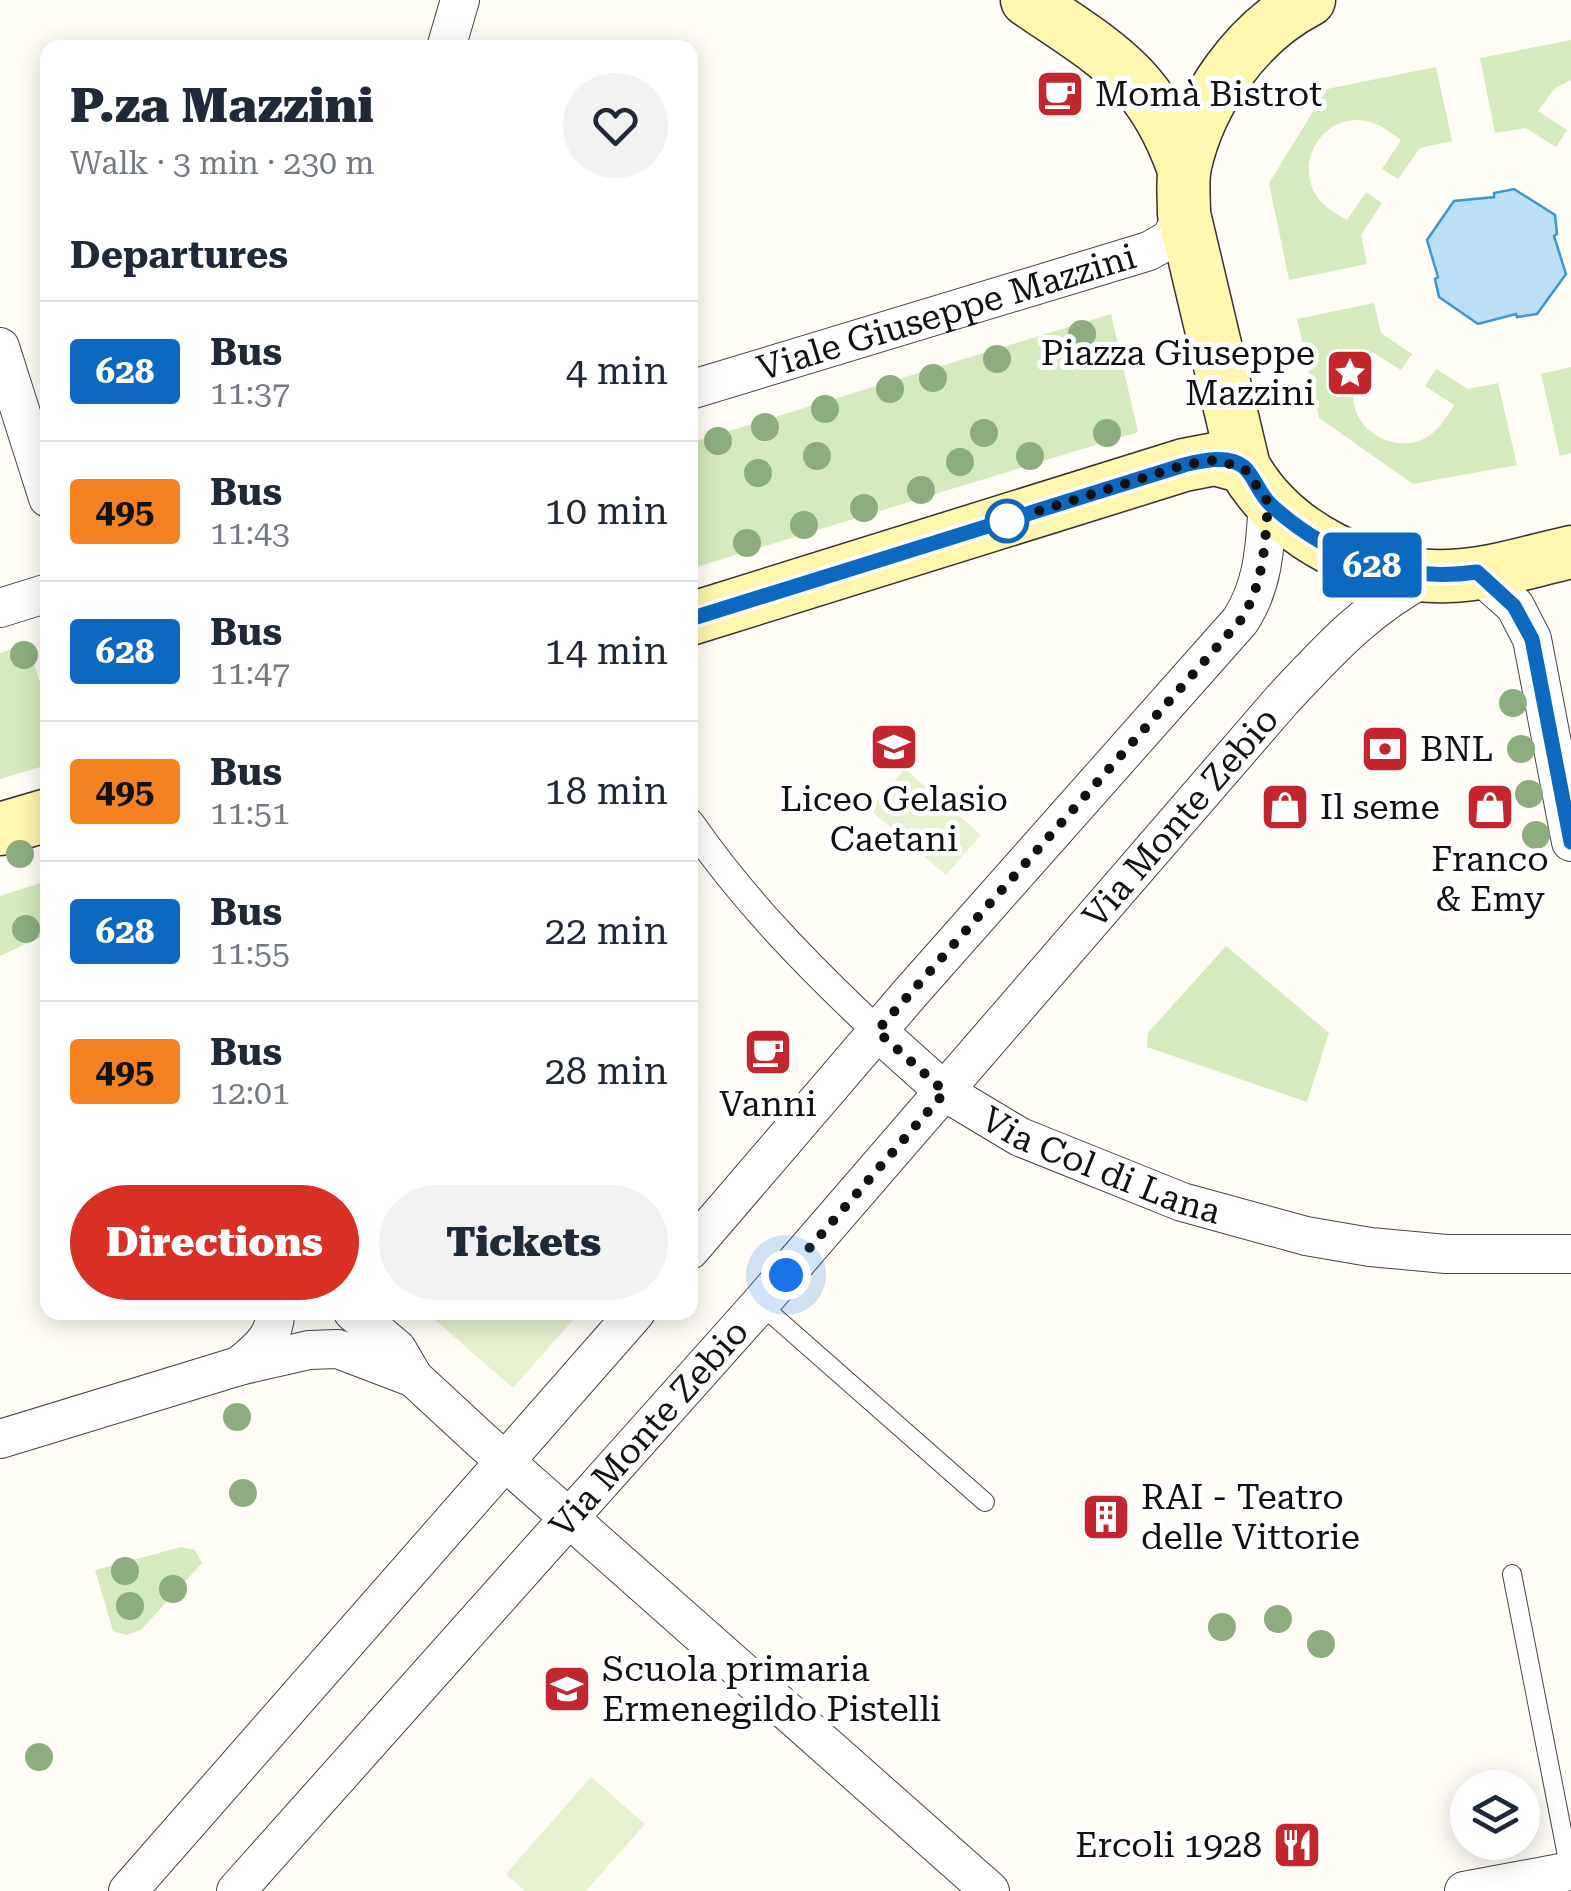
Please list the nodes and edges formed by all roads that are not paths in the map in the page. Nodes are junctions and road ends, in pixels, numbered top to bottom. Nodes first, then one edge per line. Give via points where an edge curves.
1 (460, 0) edge
2 (1027, 0) edge
3 (1239, 0) edge
4 (1302, 4) edge
5 (448, 40) edge
6 (1184, 192) junction
7 (0, 347) edge
8 (698, 388) edge
9 (40, 473) edge
10 (1256, 485) junction
11 (1571, 552) edge
12 (1452, 574) junction
13 (40, 595) edge
14 (0, 608) edge
15 (698, 617) edge
16 (40, 817) edge
17 (0, 829) edge
18 (698, 835) edge
19 (1571, 842) edge
20 (877, 1031) junction
21 (945, 1092) junction
22 (698, 1241) edge
23 (1571, 1254) edge
24 (760, 1304) junction
25 (275, 1320) edge
26 (362, 1320) edge
27 (629, 1320) edge
28 (240, 1366) junction
29 (414, 1378) junction
30 (0, 1438) edge
31 (507, 1462) junction
32 (985, 1502) dead end
33 (567, 1517) junction
34 (1512, 1574) dead end
35 (1571, 1871) edge
36 (128, 1891) edge
37 (236, 1891) edge
38 (990, 1891) edge
39 (1464, 1891) edge

1 - 5 street
2 - 6 main road via 1142,88 1170,132
3 - 4 main road
4 - 6 main road via 1268,28 1224,78 1206,107
6 - 8 street, Viale Giuseppe Mazzini via 1170,239 1149,252
6 - 10 main road
7 - 9 street
10 - 12 main road via 1307,532 1366,564
10 - 15 main road via 1215,460 1184,465
10 - 20 street via 1260,578 1240,621
11 - 12 main road
12 - 19 street via 1514,606 1532,639
12 - 21 street, Via Monte Zebio via 1392,595 1304,677
13 - 14 street
16 - 17 main road
18 - 20 street, Via Col di Lana via 791,948
20 - 21 street, Via Col di Lana
20 - 22 street
21 - 23 street, Via Col di Lana via 1046,1149 1250,1222 1446,1254
21 - 24 street, Via Monte Zebio
24 - 32 lane
24 - 33 street, Via Monte Zebio
25 - 28 street via 264,1344
26 - 29 street via 396,1349
27 - 31 street
28 - 29 street via 338,1349
28 - 30 street
29 - 31 street
31 - 33 street
31 - 36 street
33 - 37 street, Via Monte Zebio
33 - 38 street
34 - 35 lane
35 - 39 street

